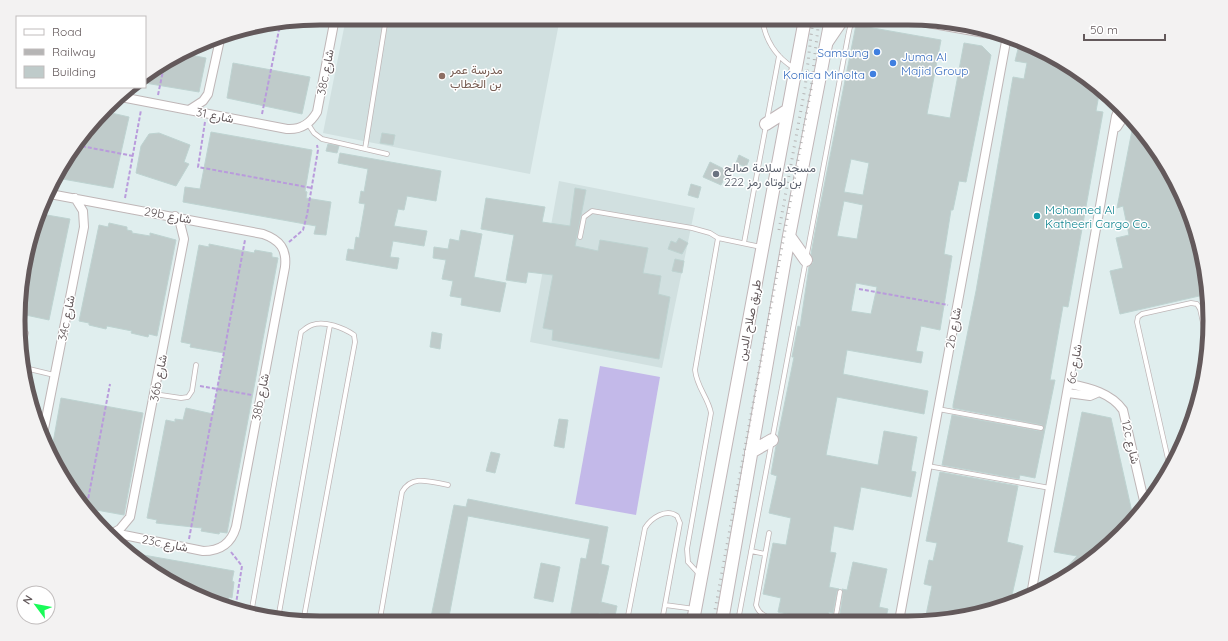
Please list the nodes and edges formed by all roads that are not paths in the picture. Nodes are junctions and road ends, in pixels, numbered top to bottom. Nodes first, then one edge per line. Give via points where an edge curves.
1 (334, 25) edge
2 (385, 25) edge
3 (763, 25) edge
4 (804, 25) edge
5 (830, 25) edge
6 (841, 25) edge
7 (852, 25) edge
8 (1006, 42) edge
9 (219, 43) edge
10 (825, 50) junction
11 (779, 56) junction
12 (796, 68) junction
13 (126, 98) edge
14 (189, 110) junction
15 (788, 110) junction
16 (1117, 113) edge
17 (1122, 118) edge
18 (308, 124) junction
19 (766, 124) junction
20 (1115, 132) junction
21 (365, 148) junction
22 (387, 154) dead end
23 (53, 194) edge
24 (74, 198) junction
25 (175, 216) junction
26 (789, 236) junction
27 (580, 237) dead end
28 (718, 238) junction
29 (744, 244) junction
30 (283, 246) joint
31 (762, 247) junction
32 (806, 260) junction
33 (1203, 322) edge
34 (330, 325) junction
35 (196, 365) dead end
36 (30, 369) edge
37 (55, 375) junction
38 (1070, 384) junction
39 (1068, 393) junction
40 (1098, 393) junction
41 (154, 394) junction
42 (938, 409) junction
43 (45, 426) edge
44 (1041, 428) dead end
45 (772, 440) junction
46 (751, 452) junction
47 (1168, 459) edge
48 (928, 466) junction
49 (448, 485) dead end
50 (1050, 488) junction
51 (1143, 498) edge
52 (115, 532) edge
53 (769, 533) dead end
54 (117, 534) edge
55 (226, 545) joint
56 (751, 551) junction
57 (765, 554) junction
58 (701, 576) junction
59 (1032, 589) edge
60 (840, 592) dead end
61 (665, 605) junction
62 (252, 608) edge
63 (695, 609) junction
64 (279, 613) edge
65 (304, 615) edge
66 (381, 616) edge
67 (628, 616) edge
68 (663, 616) edge
69 (694, 616) edge
70 (723, 616) edge
71 (739, 616) edge
72 (766, 616) edge
73 (836, 616) edge
74 (900, 616) edge

1 - 18 street, 38c شارع via 319,104
2 - 21 lane
3 - 11 lane via 769,43
4 - 12 main road, طريق صلاح الدين
5 - 10 main road, طريق صلاح الدين
6 - 10 street
7 - 32 lane
8 - 42 street, 2b شارع
9 - 14 street via 208,94 203,101
10 - 26 main road, طريق صلاح الدين
11 - 12 lane
11 - 19 lane
12 - 15 main road, طريق صلاح الدين
13 - 14 street, شارع 31
14 - 18 street, شارع 31 via 294,129
15 - 19 main road
15 - 31 main road, طريق صلاح الدين
16 - 20 street, 6c شارع
17 - 20 street, 6c شارع
18 - 21 lane via 322,139
19 - 29 lane
20 - 38 street, 6c شارع
21 - 22 lane
23 - 24 street, 29b شارع
24 - 25 street, 29b شارع
24 - 37 street, 34c شارع via 83,212 84,227
25 - 30 street, 29b شارع via 270,236
25 - 41 street, 36b شارع via 180,223 184,239
26 - 32 main road
26 - 46 main road, طريق صلاح الدين
27 - 28 lane via 584,217 592,211 701,230
28 - 29 lane
28 - 58 lane via 695,370 710,413 687,549 688,562
29 - 31 lane
30 - 55 street, 38b شارع via 285,268 236,527
31 - 58 main road, طريق صلاح الدين
32 - 45 lane
33 - 47 lane via 1197,304 1191,303 1138,317 1137,322
34 - 62 lane via 312,325 302,332
34 - 64 lane
34 - 65 lane via 354,335 355,342
35 - 41 lane via 190,394 184,398
36 - 37 lane
37 - 43 street, 34c شارع
38 - 39 street, 6c شارع
38 - 40 street, 12c شارع
39 - 40 street via 1090,396
39 - 50 street, 6c شارع
40 - 51 street, 12c شارع via 1112,398 1123,410
41 - 52 street, 36b شارع via 130,517
42 - 44 lane
42 - 48 street, 2b شارع
45 - 46 main road
45 - 56 lane
46 - 70 main road, طريق صلاح الدين
48 - 50 lane
48 - 74 street, 2b شارع
49 - 66 lane via 415,480 405,486
50 - 59 street, 6c شارع
53 - 57 lane
54 - 55 street, 23c شارع via 211,551
56 - 57 lane
56 - 71 lane
57 - 72 lane via 756,604 760,613
58 - 63 main road, طريق صلاح الدين
60 - 73 lane
61 - 63 lane
61 - 67 lane via 680,523 678,516 671,514 654,518 645,528
61 - 68 lane
63 - 69 main road, طريق صلاح الدين

